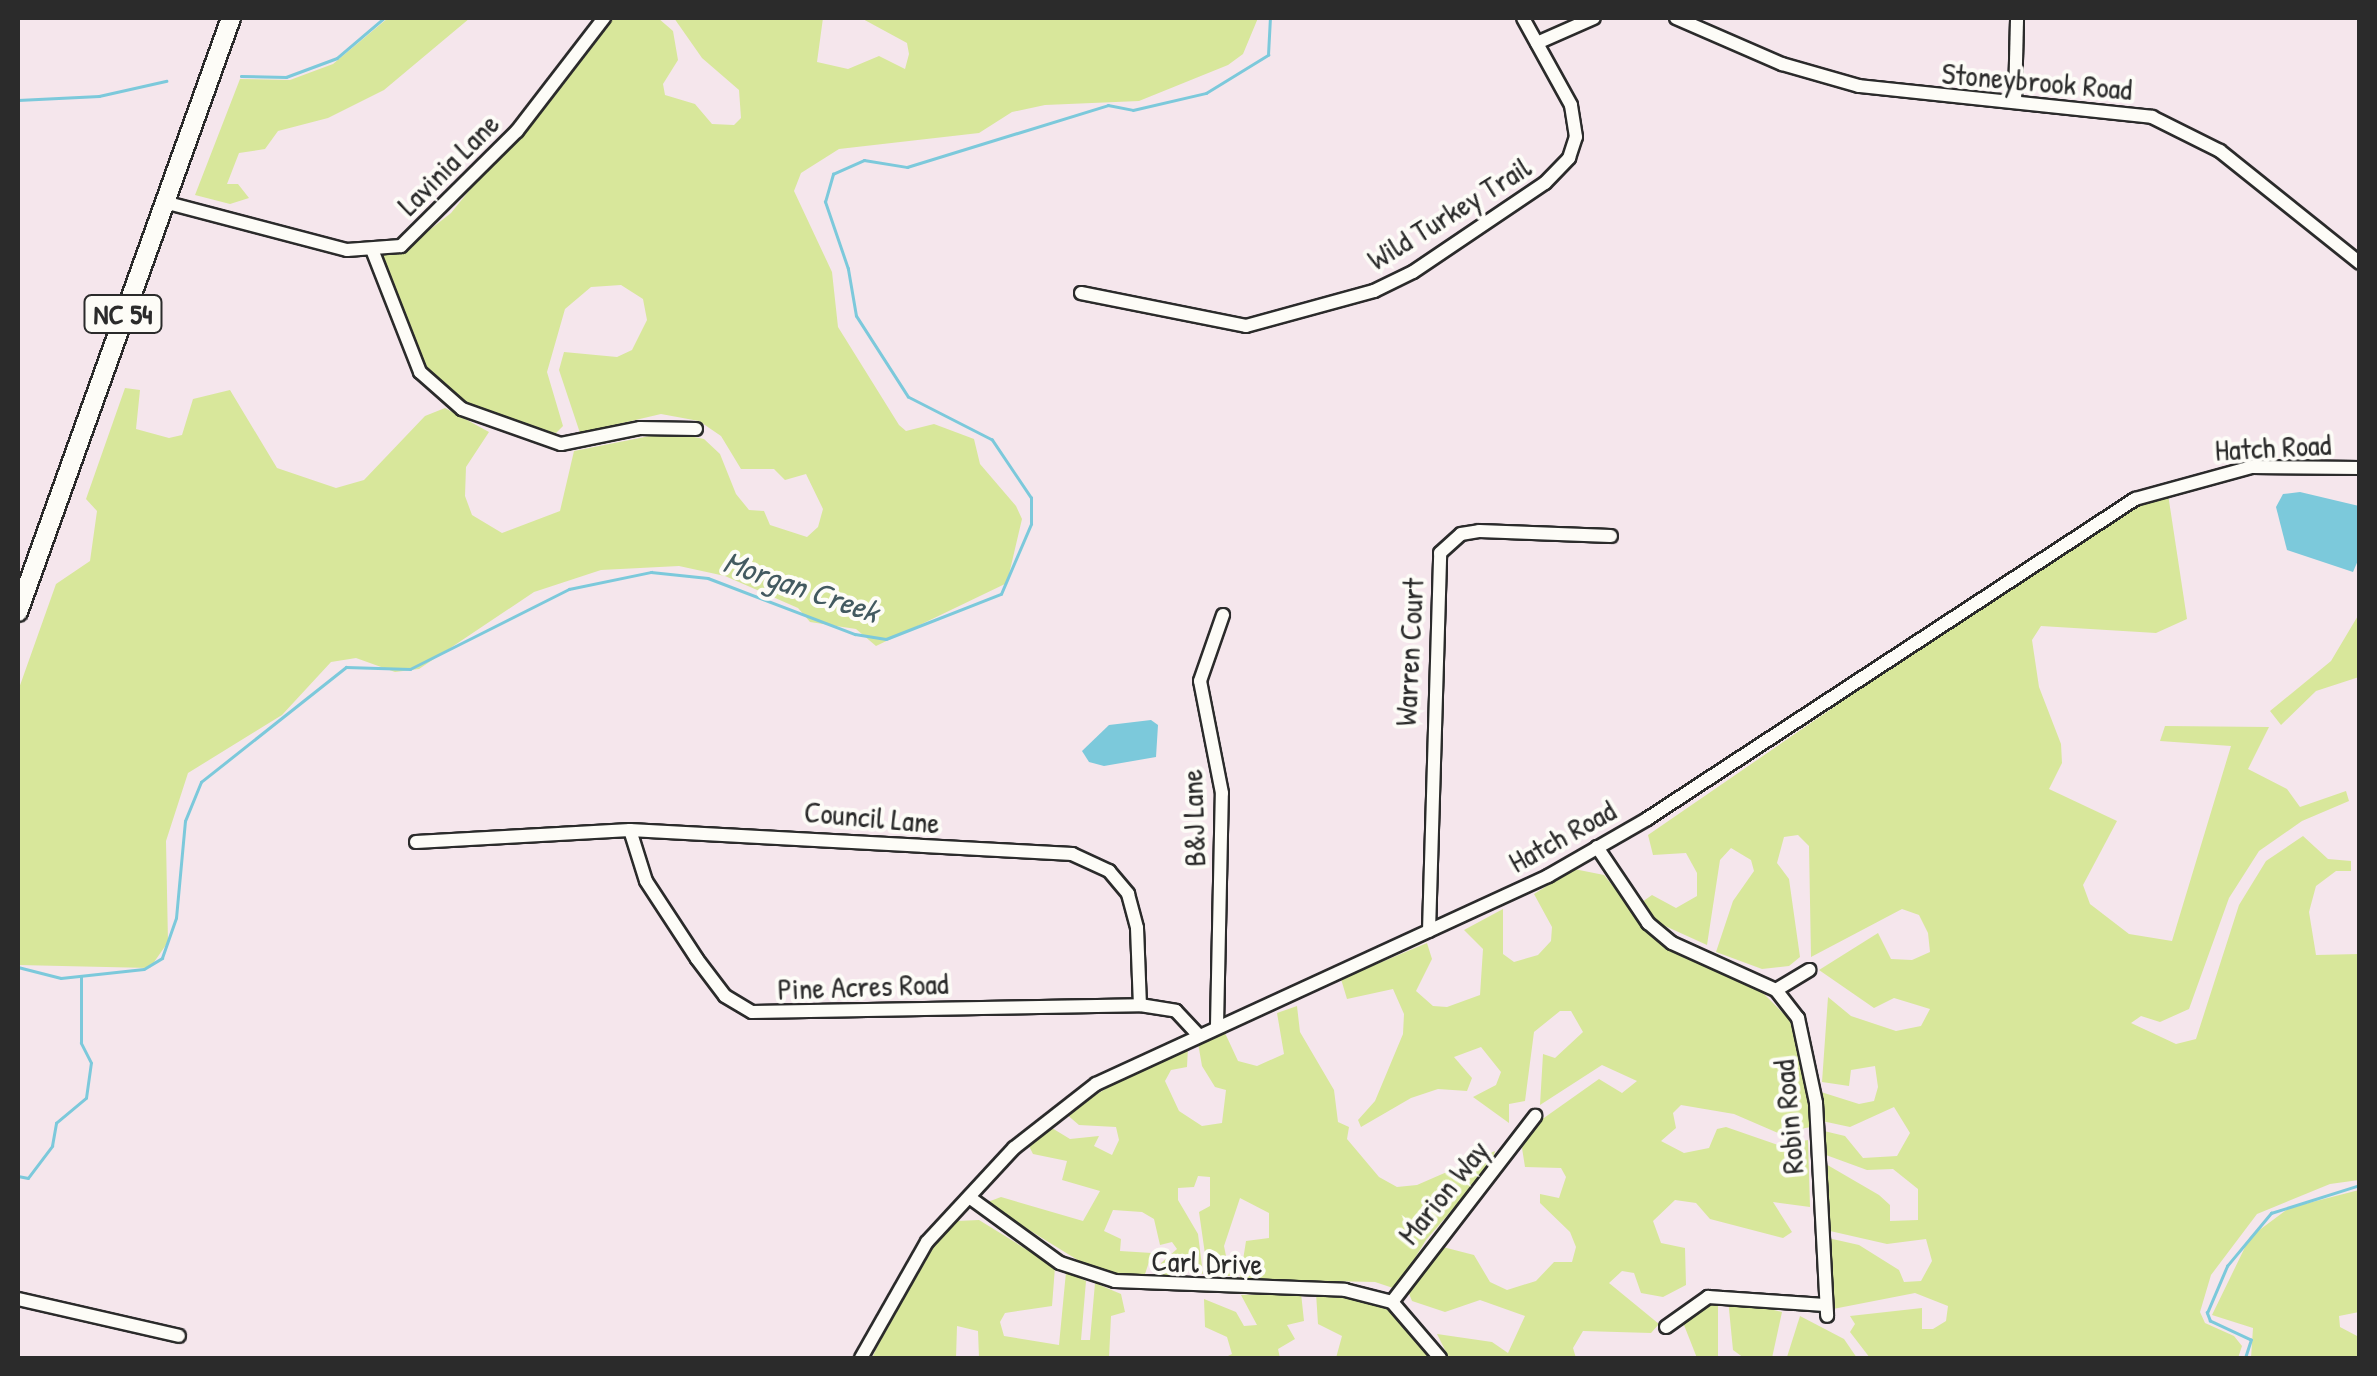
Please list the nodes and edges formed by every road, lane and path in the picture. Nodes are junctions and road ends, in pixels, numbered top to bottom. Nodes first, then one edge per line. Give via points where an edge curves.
1 (230, 18) edge
2 (604, 18) edge
3 (1522, 18) edge
4 (1594, 18) edge
5 (1676, 18) edge
6 (2017, 18) edge
7 (1536, 42) junction
8 (2015, 102) junction
9 (164, 202) junction
10 (373, 252) junction
11 (2360, 263) edge
12 (1081, 293) dead end
13 (696, 429) dead end
14 (2360, 468) edge
15 (1611, 536) dead end
16 (18, 612) edge
17 (1223, 614) dead end
18 (630, 830) junction
19 (416, 842) dead end
20 (1598, 846) junction
21 (1429, 931) junction
22 (1809, 970) dead end
23 (1776, 990) junction
24 (1140, 1005) junction
25 (1217, 1025) junction
26 (1198, 1036) junction
27 (1536, 1116) dead end
28 (969, 1197) junction
29 (18, 1299) edge
30 (1392, 1302) junction
31 (1666, 1328) dead end
32 (178, 1336) dead end
33 (861, 1358) edge
34 (1440, 1358) edge

1 - 9 highway, NC 54
2 - 10 street, Lavinia Lane via 448,206 401,246
3 - 7 street, Wild Turkey Trail
4 - 7 street
5 - 8 street, Stoneybrook Road via 1828,79 1905,94
6 - 8 street
7 - 12 street, Wild Turkey Trail via 1575,117 1570,158 1545,184 1401,278 1246,326
8 - 11 street, Stoneybrook Road via 2127,111 2176,126 2220,151
9 - 10 street
9 - 16 highway, NC 54
10 - 13 street via 420,372 462,409 561,444 640,428
14 - 20 street, Hatch Road via 2252,467 2135,499
15 - 21 street, Warren Court via 1479,531 1461,534 1440,553
17 - 25 street, B&J Lane via 1200,681 1222,792
18 - 19 street, Council Lane
18 - 24 street, Pine Acres Road via 646,881 697,959 725,996 752,1012
18 - 24 street, Council Lane via 1030,850 1088,859 1120,881 1133,904
20 - 21 street, Hatch Road
20 - 23 street via 1623,892 1664,937
21 - 25 street, Hatch Road
22 - 23 street
23 - 31 street, Robin Road via 1798,1018 1810,1056 1826,1310 1708,1298
24 - 26 street via 1176,1011
25 - 26 street, Hatch Road
26 - 28 street, Hatch Road via 1096,1084 1014,1148
27 - 30 street, Marion Way
28 - 30 street, Carl Drive via 1062,1264 1115,1282 1345,1290
28 - 33 street, Hatch Road via 907,1272
29 - 32 street
30 - 34 street

